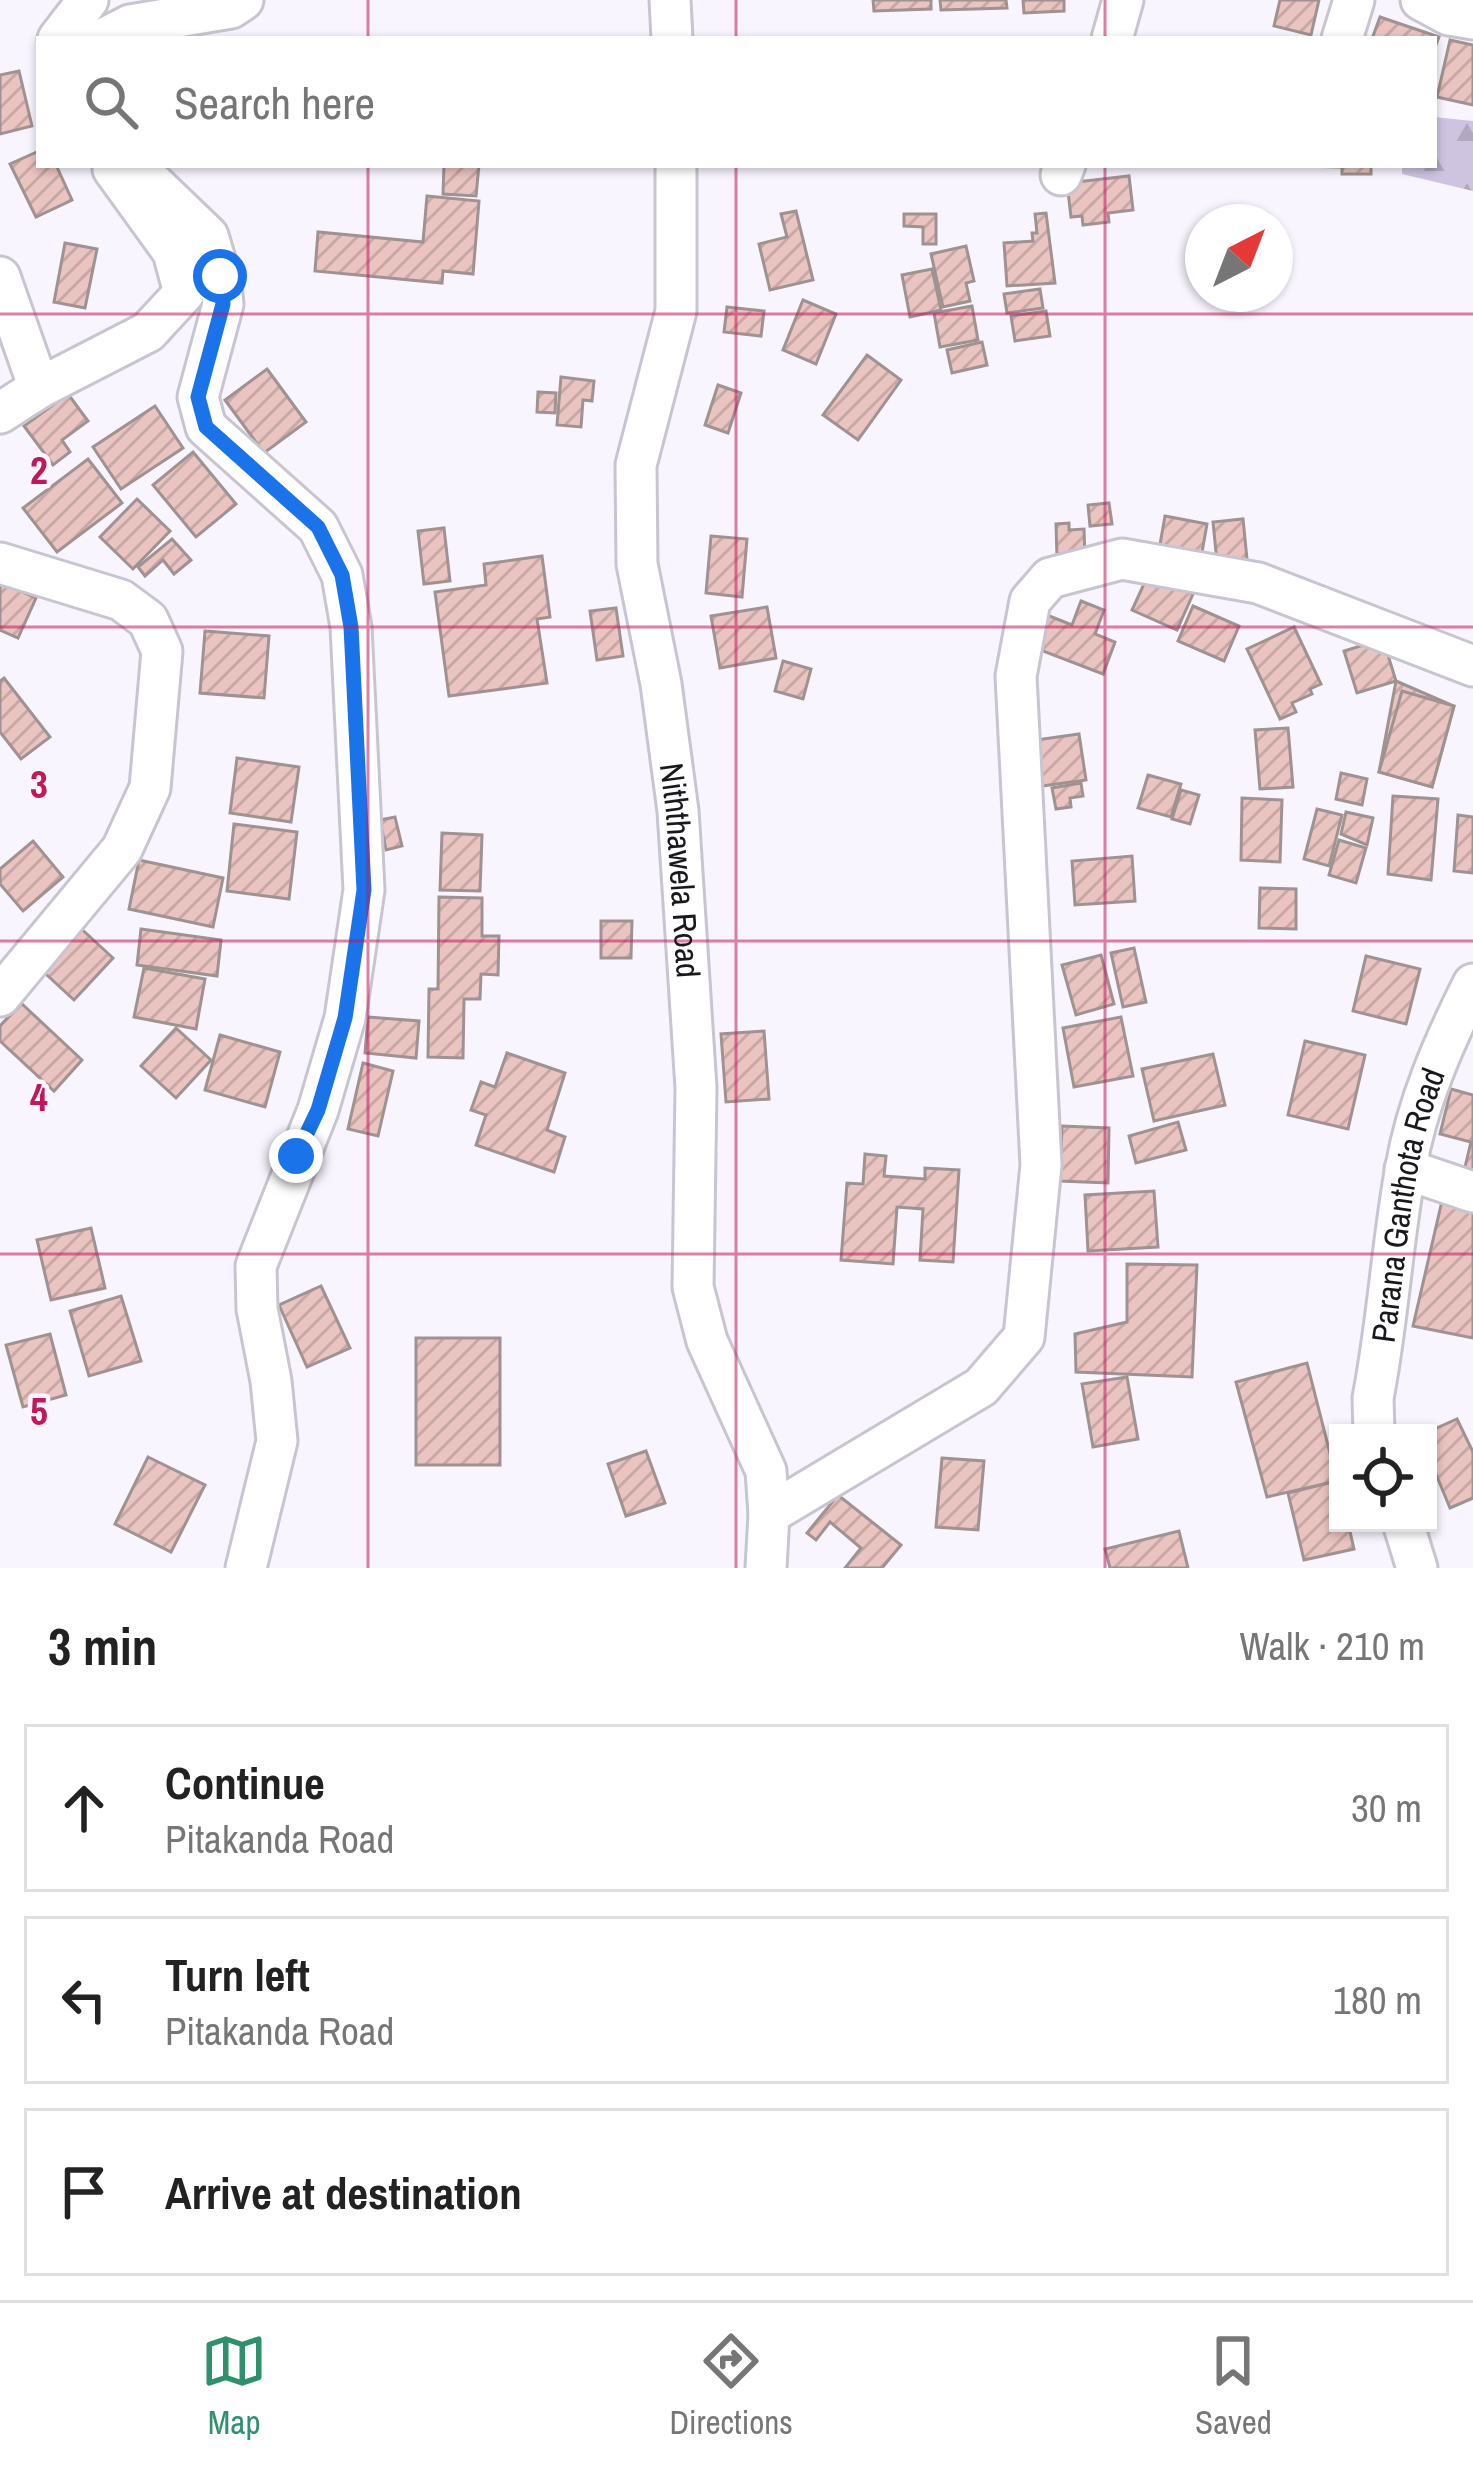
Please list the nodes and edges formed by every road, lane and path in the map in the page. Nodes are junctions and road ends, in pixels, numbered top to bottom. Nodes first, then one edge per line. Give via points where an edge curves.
1 (88, 0) edge
2 (243, 0) edge
3 (670, 0) edge
4 (1123, 0) edge
5 (1354, 0) edge
6 (1421, 0) edge
7 (1473, 19) edge
8 (60, 36) edge
9 (109, 36) edge
10 (672, 36) edge
11 (1113, 36) edge
12 (1343, 36) edge
13 (112, 168) edge
14 (137, 168) edge
15 (676, 168) edge
16 (0, 277) edge
17 (39, 388) junction
18 (0, 413) edge
19 (0, 563) edge
20 (1473, 666) edge
21 (1473, 984) edge
22 (0, 996) edge
23 (1405, 1169) junction
24 (1473, 1192) edge
25 (1374, 1424) edge
26 (769, 1514) junction
27 (1406, 1532) edge
28 (246, 1568) edge
29 (766, 1568) edge
30 (1417, 1568) edge

1 - 8 street
2 - 9 street
3 - 10 street
4 - 11 street
5 - 12 street
6 - 7 street
13 - 17 street via 173,252 184,293 148,332
14 - 28 street via 208,236 220,276 223,304 198,397 206,427 318,527 342,575 351,627 364,890 345,1018 256,1266 277,1441
15 - 26 street, Niththawela Road via 676,311 636,465 637,564 678,811 696,1088 692,1287 706,1341 766,1471
16 - 17 street
17 - 18 street
19 - 22 street via 121,599 148,620 161,651 150,788 122,849
20 - 26 street via 1258,583 1122,559 1050,578 1030,601 1016,676 1041,1165 1024,1337 981,1387
21 - 23 street, Parana Ganthota Road via 1444,1042
23 - 24 street
23 - 25 street, Parana Ganthota Road
26 - 29 street, Niththawela Road
27 - 30 street

